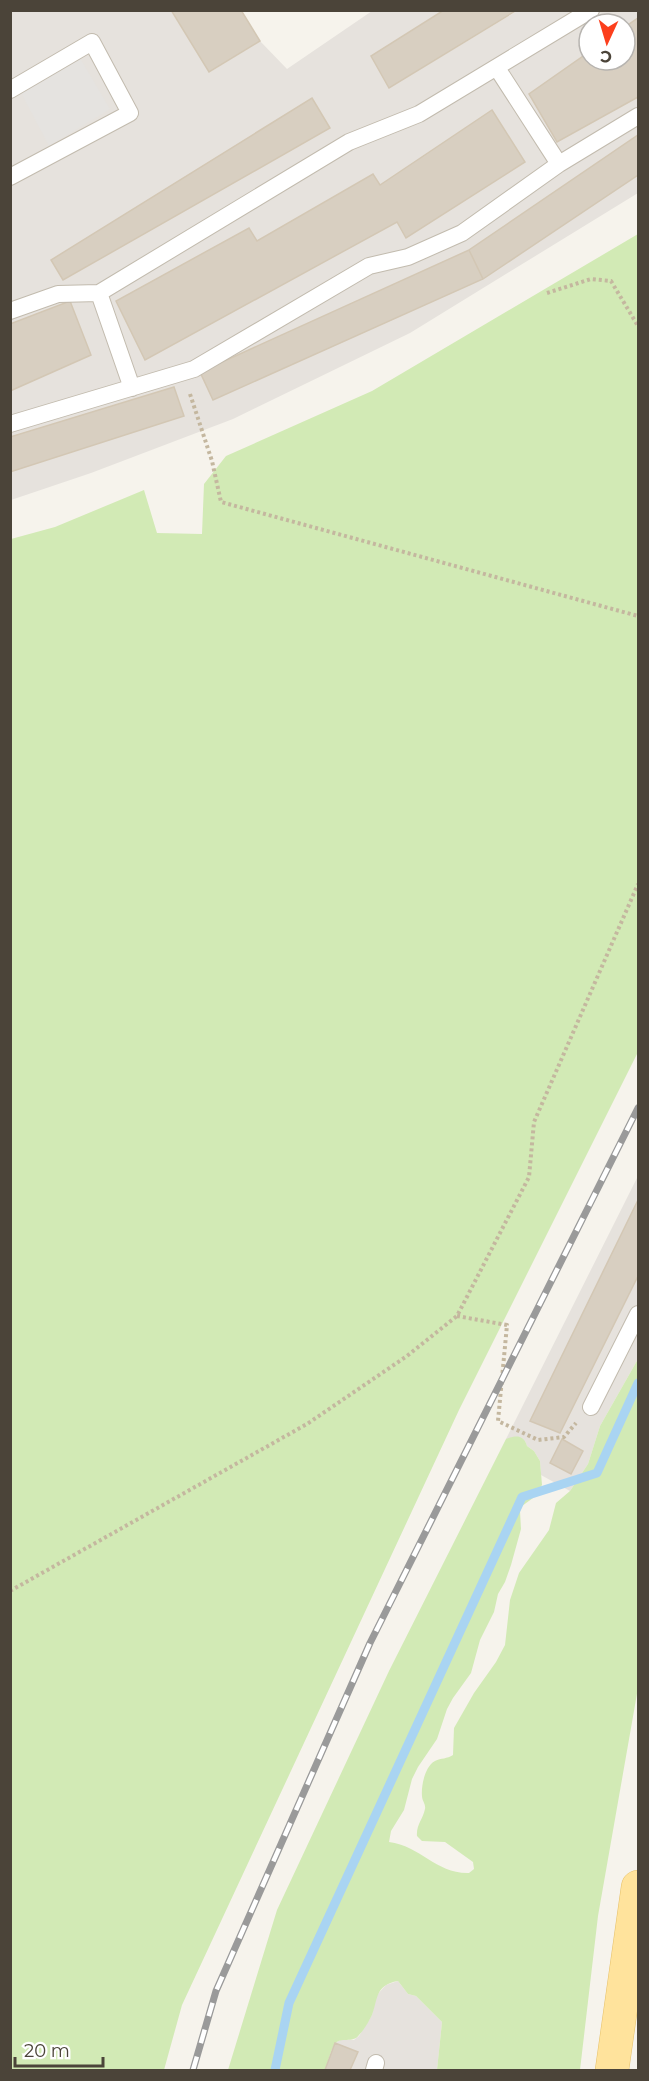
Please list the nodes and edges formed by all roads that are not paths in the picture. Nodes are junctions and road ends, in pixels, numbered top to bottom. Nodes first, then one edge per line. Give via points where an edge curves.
1 (591, 10) edge
2 (497, 68) junction
3 (10, 90) edge
4 (639, 116) edge
5 (559, 164) junction
6 (10, 177) edge
7 (99, 293) junction
8 (10, 311) edge
9 (132, 388) junction
10 (10, 424) edge
11 (639, 1314) edge
12 (591, 1407) road end
13 (639, 1887) edge
14 (612, 2070) edge

1 - 2 lane
2 - 5 lane
2 - 7 lane via 419,114 349,142
3 - 6 lane via 92,42 130,112
4 - 5 lane
5 - 9 lane via 462,233 408,257 369,266 194,369
7 - 8 lane via 58,294
7 - 9 lane
9 - 10 lane
11 - 12 lane
13 - 14 main road

